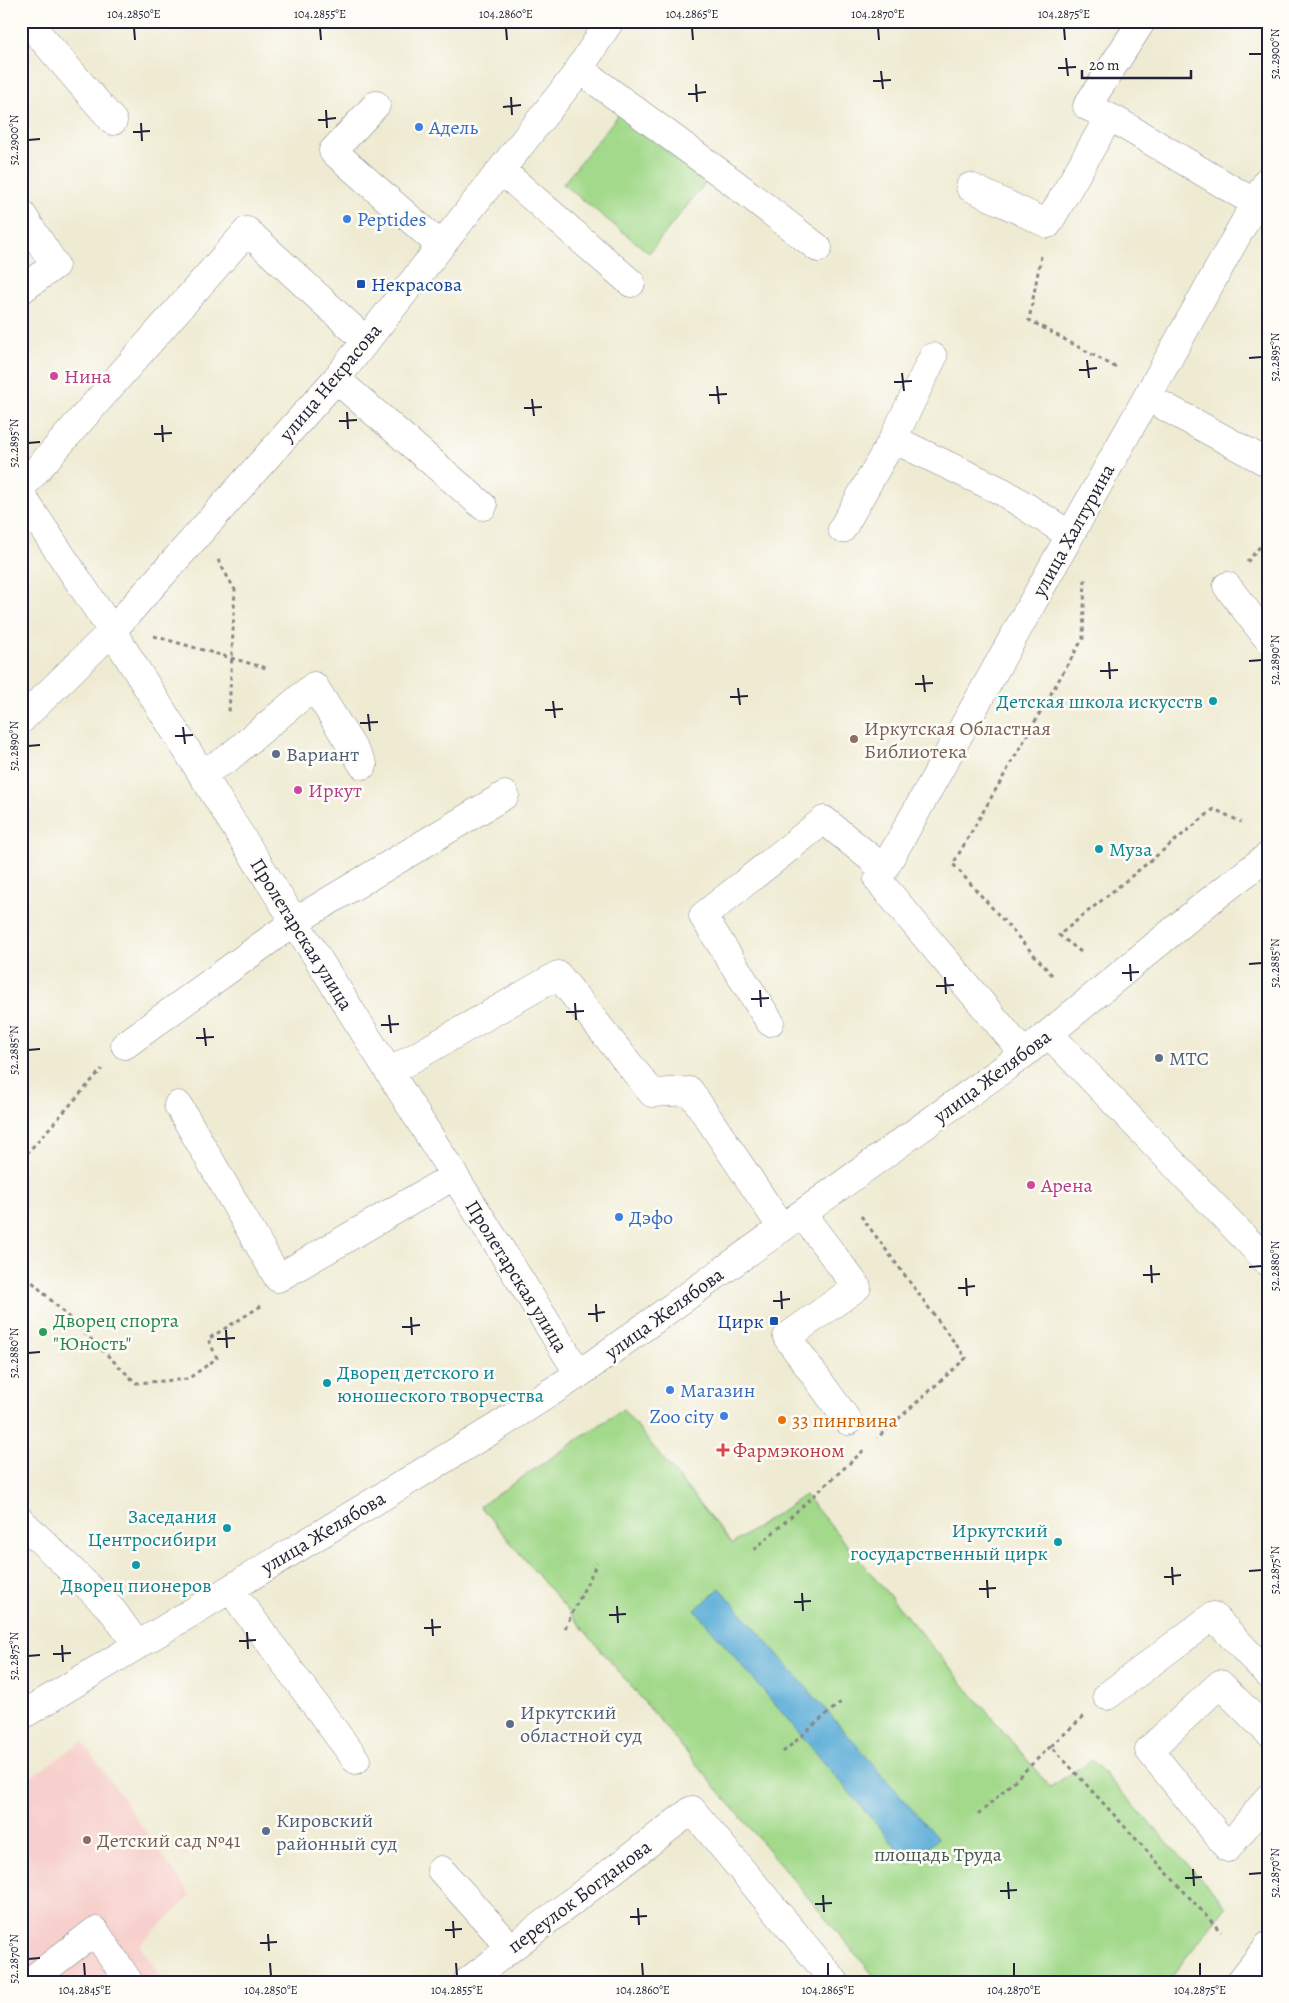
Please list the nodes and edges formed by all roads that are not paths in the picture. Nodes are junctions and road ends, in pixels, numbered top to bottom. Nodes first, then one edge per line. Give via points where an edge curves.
1 (27, 21) edge
2 (610, 21) edge
3 (1142, 21) edge
4 (579, 68) junction
5 (376, 105) dead end
6 (1109, 117) junction
7 (113, 120) dead end
8 (501, 170) junction
9 (970, 187) dead end
10 (1262, 191) edge
11 (21, 213) edge
12 (440, 246) junction
13 (818, 248) dead end
14 (631, 283) dead end
15 (21, 290) edge
16 (366, 341) junction
17 (933, 357) dead end
18 (336, 379) junction
19 (1147, 397) junction
20 (893, 439) junction
21 (1268, 463) edge
22 (21, 488) edge
23 (21, 495) edge
24 (482, 506) dead end
25 (842, 529) dead end
26 (1070, 535) junction
27 (1227, 586) dead end
28 (112, 631) junction
29 (1268, 639) edge
30 (21, 720) edge
31 (363, 765) dead end
32 (201, 773) junction
33 (505, 795) dead end
34 (1268, 856) edge
35 (881, 874) junction
36 (294, 922) junction
37 (770, 1022) dead end
38 (1049, 1034) junction
39 (125, 1045) road end
40 (1024, 1054) junction
41 (389, 1072) junction
42 (178, 1104) dead end
43 (454, 1176) junction
44 (792, 1221) junction
45 (1268, 1262) edge
46 (579, 1374) junction
47 (848, 1421) dead end
48 (21, 1521) edge
49 (230, 1589) junction
50 (137, 1645) junction
51 (1268, 1674) edge
52 (1107, 1696) road end
53 (21, 1716) edge
54 (1268, 1732) edge
55 (356, 1760) dead end
56 (1268, 1798) edge
57 (441, 1870) dead end
58 (1268, 1946) edge
59 (511, 1948) junction
60 (29, 1982) edge
61 (129, 1982) edge
62 (467, 1982) edge
63 (835, 1982) edge
64 (1240, 1982) edge

1 - 7 street
2 - 4 street, улица Некрасова
3 - 6 street via 1087,106
4 - 8 street, улица Некрасова
4 - 13 street
5 - 12 street via 333,151
6 - 9 street via 1048,224
6 - 10 street
8 - 12 street, улица Некрасова
8 - 14 street
10 - 19 street, улица Халтурина
11 - 15 street via 55,265
12 - 16 street, улица Некрасова
16 - 18 street, улица Некрасова
16 - 22 street via 247,231
17 - 20 street
18 - 24 street
18 - 28 street, улица Некрасова
19 - 21 street
19 - 26 street, улица Халтурина
20 - 25 street
20 - 26 street via 1002,492
23 - 28 street, Пролетарская улица
26 - 35 street, улица Халтурина
27 - 29 street
28 - 30 street, улица Некрасова
28 - 32 street, Пролетарская улица
31 - 32 street via 314,686 226,760
32 - 36 street, Пролетарская улица
33 - 36 street
34 - 38 street, улица Желябова
35 - 37 street via 824,820 703,916
35 - 40 street
36 - 39 street
36 - 41 street, Пролетарская улица
38 - 40 street, улица Желябова
38 - 45 street
40 - 44 street, улица Желябова
41 - 43 street, Пролетарская улица
41 - 44 street via 558,975 652,1093 690,1091
42 - 43 street via 278,1278
43 - 46 street, Пролетарская улица
44 - 46 street, улица Желябова
44 - 47 street via 857,1287 787,1337
46 - 49 street, улица Желябова
48 - 50 street via 112,1610
49 - 50 street, улица Желябова
49 - 55 street
50 - 53 street, улица Желябова
51 - 52 street via 1213,1616
54 - 56 street via 1220,1684 1148,1750 1228,1848
57 - 59 street
58 - 64 street
59 - 62 street, переулок Богданова
59 - 63 street, переулок Богданова via 692,1810
60 - 61 street via 95,1931

